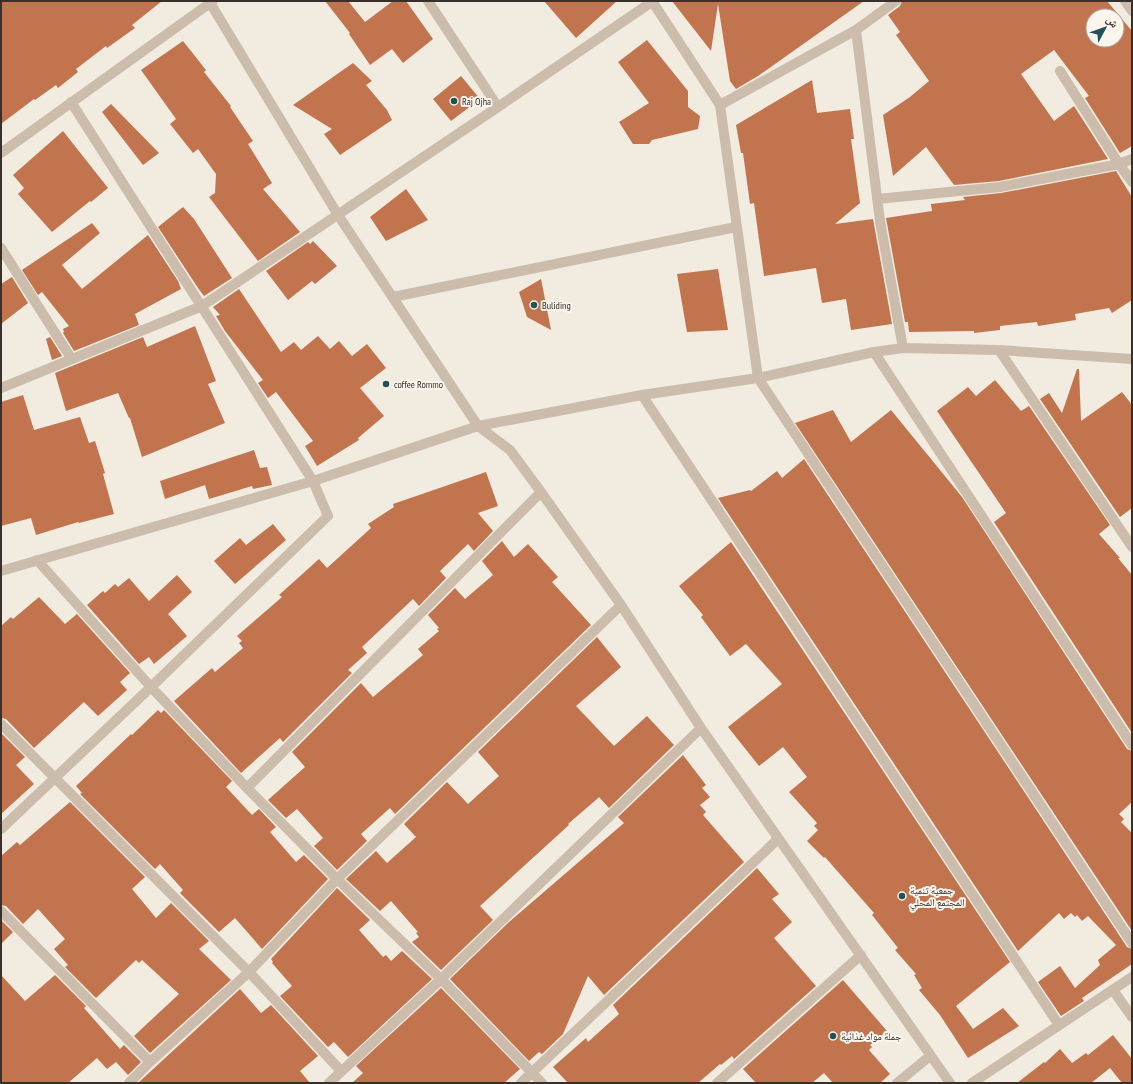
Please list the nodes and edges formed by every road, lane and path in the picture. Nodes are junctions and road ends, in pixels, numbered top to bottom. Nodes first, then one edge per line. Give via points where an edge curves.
1 (428, 1) edge
2 (653, 1) edge
3 (896, 1) edge
4 (1125, 1) edge
5 (211, 2) edge
6 (1132, 11) edge
7 (856, 30) junction
8 (1060, 71) dead end
9 (71, 102) junction
10 (720, 105) junction
11 (498, 107) junction
12 (1, 153) edge
13 (1132, 159) edge
14 (1119, 164) junction
15 (1132, 182) edge
16 (877, 199) junction
17 (338, 215) junction
18 (736, 227) junction
19 (1, 248) edge
20 (393, 298) junction
21 (202, 306) junction
22 (903, 348) junction
23 (1000, 350) junction
24 (874, 352) junction
25 (71, 358) junction
26 (1131, 360) edge
27 (758, 378) junction
28 (1, 388) edge
29 (642, 395) junction
30 (478, 426) junction
31 (313, 481) junction
32 (541, 492) junction
33 (1132, 547) edge
34 (37, 560) junction
35 (1, 571) edge
36 (621, 605) junction
37 (151, 687) junction
38 (1, 724) edge
39 (701, 728) junction
40 (1132, 745) edge
41 (55, 777) junction
42 (247, 788) junction
43 (1, 829) edge
44 (778, 839) junction
45 (337, 879) junction
46 (1, 911) edge
47 (1132, 943) edge
48 (861, 955) junction
49 (249, 972) junction
50 (1132, 977) edge
51 (441, 979) junction
52 (1113, 990) junction
53 (1132, 1017) edge
54 (1059, 1025) junction
55 (930, 1056) junction
56 (150, 1062) junction
57 (341, 1071) junction
58 (532, 1072) junction
59 (129, 1083) edge
60 (328, 1083) edge
61 (521, 1083) edge
62 (542, 1083) edge
63 (717, 1083) edge
64 (897, 1083) edge
65 (950, 1083) edge
66 (972, 1083) edge

1 - 11 street
2 - 10 street
2 - 11 street
3 - 7 street
4 - 6 street
5 - 9 street
5 - 17 street
7 - 10 street
7 - 16 street
8 - 14 street
9 - 12 street
9 - 21 street
10 - 18 street
11 - 17 street
13 - 14 street
14 - 15 street
14 - 16 street via 1000,187
16 - 22 street
17 - 20 street
17 - 21 street
18 - 20 street
18 - 27 street
19 - 25 street
20 - 30 street
21 - 25 street
21 - 31 street
22 - 23 street
22 - 24 street
23 - 26 street
23 - 33 street
24 - 27 street
24 - 40 street
25 - 28 street
27 - 29 street
27 - 47 street
29 - 30 street
29 - 54 street
30 - 31 street
30 - 32 street via 510,450
31 - 34 street
31 - 37 street via 328,516
32 - 36 street
32 - 42 street
34 - 35 street
34 - 37 street
36 - 39 street
36 - 45 street
37 - 41 street
37 - 42 street
38 - 41 street
39 - 44 street
39 - 51 street
41 - 43 street
41 - 49 street
42 - 45 street
44 - 48 street
44 - 58 street
45 - 49 street
45 - 51 street
46 - 56 street
48 - 55 street
48 - 63 street
49 - 56 street
49 - 57 street
50 - 52 street
51 - 57 street
51 - 58 street
52 - 53 street
52 - 54 street
54 - 66 street
55 - 64 street
55 - 65 street
56 - 59 street
57 - 60 street
58 - 61 street
58 - 62 street

